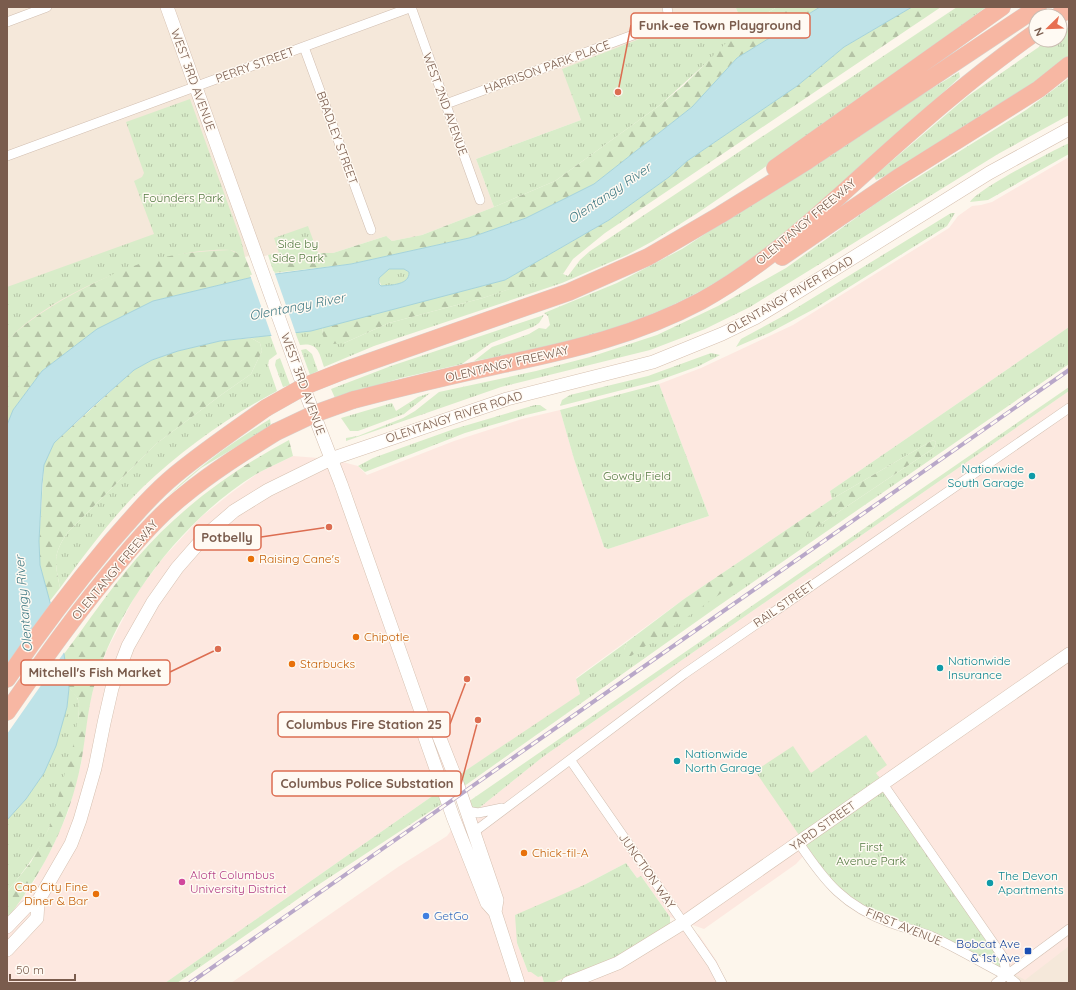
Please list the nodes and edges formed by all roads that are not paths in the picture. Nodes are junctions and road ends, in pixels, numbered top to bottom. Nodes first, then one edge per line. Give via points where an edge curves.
1 (47, 7) edge
2 (167, 7) edge
3 (411, 7) edge
4 (667, 7) edge
5 (1002, 7) edge
6 (1038, 7) edge
7 (7, 22) edge
8 (1028, 38) edge
9 (1028, 41) edge
10 (304, 47) junction
11 (1008, 52) junction
12 (1069, 65) edge
13 (196, 87) junction
14 (446, 104) junction
15 (1069, 129) edge
16 (7, 156) edge
17 (480, 200) dead end
18 (720, 215) junction
19 (371, 230) dead end
20 (702, 300) junction
21 (1069, 408) edge
22 (331, 459) junction
23 (1069, 654) edge
24 (7, 679) edge
25 (7, 712) edge
26 (423, 717) junction
27 (432, 758) junction
28 (570, 760) junction
29 (883, 784) junction
30 (504, 808) junction
31 (466, 811) junction
32 (474, 832) junction
33 (798, 843) junction
34 (38, 901) junction
35 (495, 912) junction
36 (683, 923) junction
37 (7, 927) edge
38 (1069, 929) edge
39 (7, 950) edge
40 (1007, 976) junction
41 (518, 983) edge
42 (568, 983) edge
43 (722, 983) edge
44 (996, 983) edge
45 (1016, 983) edge

1 - 7 street
2 - 13 street, WEST 3RD AVENUE
3 - 10 street, PERRY STREET
3 - 14 street, WEST 2ND AVENUE
4 - 14 street, HARRISON PARK PLACE via 669,19 663,24
5 - 18 highway via 774,168
6 - 18 highway, OLENTANGY FREEWAY via 813,157
8 - 11 highway, OLENTANGY FREEWAY
9 - 11 highway
10 - 13 street, PERRY STREET
10 - 19 street, BRADLEY STREET
11 - 20 highway, OLENTANGY FREEWAY via 921,122 772,253
12 - 20 highway via 1039,89 899,177 770,265
13 - 16 street, PERRY STREET
13 - 22 street, WEST 3RD AVENUE
14 - 17 street, WEST 2ND AVENUE
15 - 22 street, OLENTANGY RIVER ROAD via 989,173 755,318 722,334 653,362 507,399
18 - 24 highway, OLENTANGY FREEWAY, bridge via 648,257 569,292 343,371 306,386 266,408 175,475 134,515 76,584
20 - 25 highway, OLENTANGY FREEWAY, bridge via 616,337 556,354 353,400 314,414 276,432 182,496 148,528 48,652
21 - 28 street, RAIL STREET via 690,669
22 - 26 street, WEST 3RD AVENUE
22 - 34 street, OLENTANGY RIVER ROAD via 268,490 226,518 205,536 177,568 153,602 128,646 112,688 96,768 80,820 68,849
23 - 29 street, YARD STREET
26 - 27 street, WEST 3RD AVENUE via 421,726
26 - 31 street, WEST 3RD AVENUE via 433,721
27 - 32 street via 440,769 460,827 464,831
27 - 35 street, WEST 3RD AVENUE via 473,873 487,904
28 - 30 street, RAIL STREET
28 - 36 street, JUNCTION WAY
29 - 33 street, YARD STREET
29 - 40 street via 1003,957
30 - 31 street, RAIL STREET via 478,813
30 - 32 street, RAIL STREET
31 - 32 street, WEST 3RD AVENUE
32 - 35 street, WEST 3RD AVENUE via 497,900
33 - 36 street, YARD STREET
33 - 40 street, FIRST AVENUE via 826,882 857,907 891,924 931,936
34 - 37 street, OLENTANGY RIVER ROAD via 26,907
34 - 39 street, OLENTANGY RIVER ROAD via 37,918
35 - 41 street, WEST 3RD AVENUE
36 - 42 street, YARD STREET via 618,963
36 - 43 street, JUNCTION WAY
38 - 40 street
40 - 44 street
40 - 45 street, FIRST AVENUE

